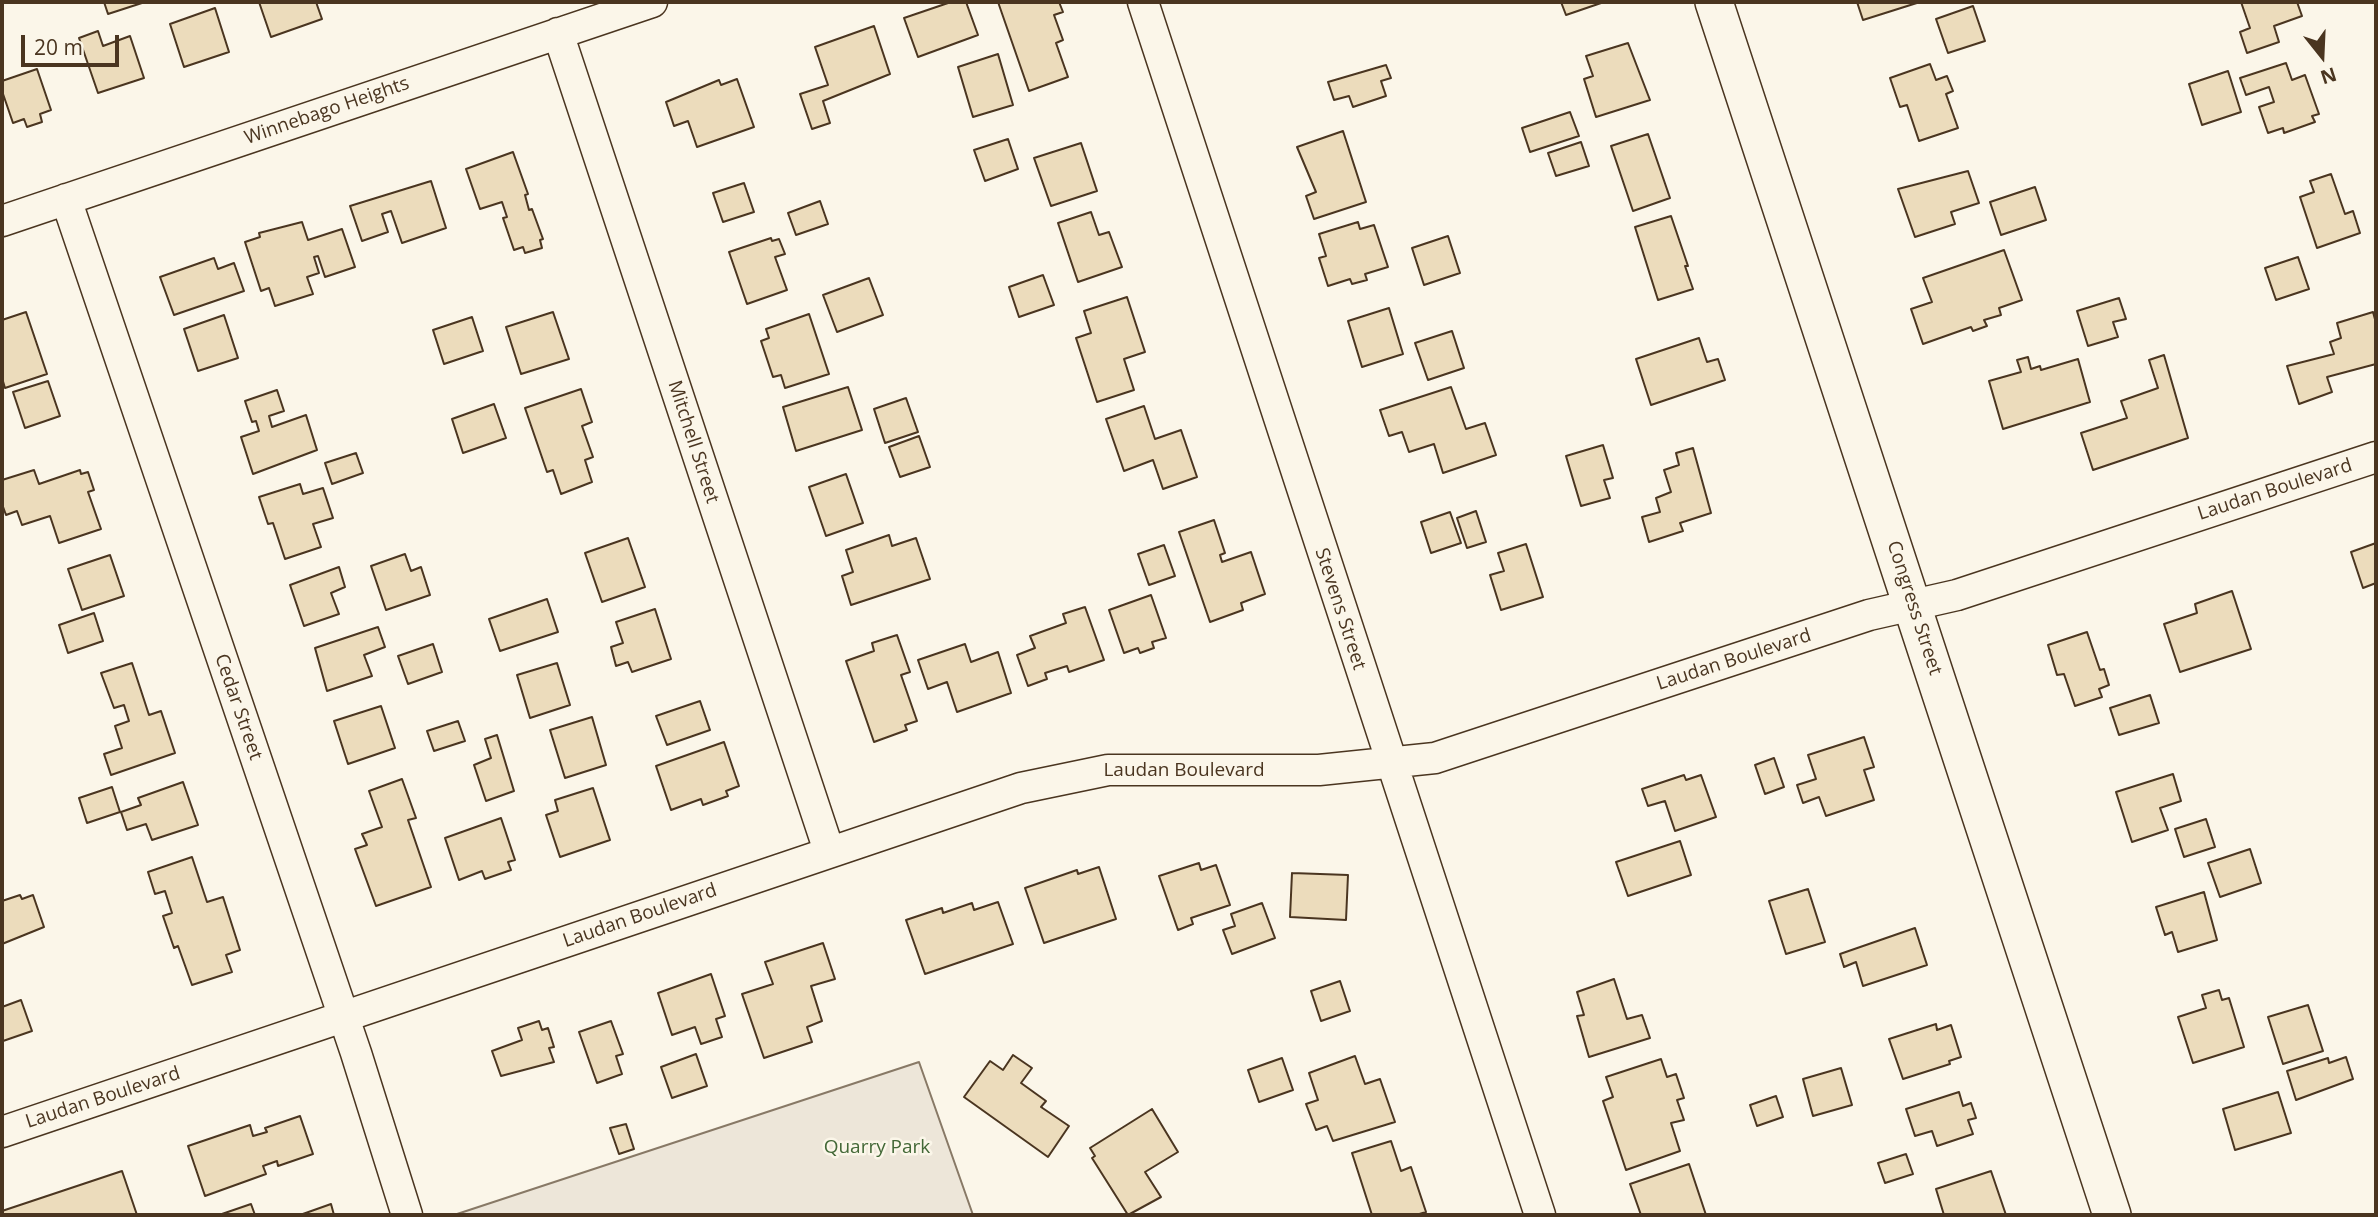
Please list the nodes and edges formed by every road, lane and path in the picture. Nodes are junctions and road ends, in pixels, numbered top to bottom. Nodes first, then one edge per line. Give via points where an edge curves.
1 (652, 2) edge
2 (1143, 2) edge
3 (1714, 2) edge
4 (558, 33) junction
5 (66, 199) junction
6 (2, 221) edge
7 (2376, 457) edge
8 (1912, 604) junction
9 (1390, 762) junction
10 (829, 851) junction
11 (343, 1018) junction
12 (2, 1132) edge
13 (407, 1215) edge
14 (1540, 1215) edge
15 (2112, 1215) edge

1 - 4 street, Winnebago Heights
2 - 9 street, Stevens Street
3 - 8 street, Congress Street
4 - 5 street, Winnebago Heights
4 - 10 street, Mitchell Street
5 - 6 street, Winnebago Heights
5 - 11 street, Cedar Street
7 - 8 street, Laudan Boulevard via 1956,595
8 - 9 street, Laudan Boulevard via 1435,758
8 - 15 street, Congress Street
9 - 10 street, Laudan Boulevard via 1319,770 1108,769 1021,788
9 - 14 street, Stevens Street
10 - 11 street, Laudan Boulevard
11 - 12 street, Laudan Boulevard
11 - 13 street, Cedar Street

